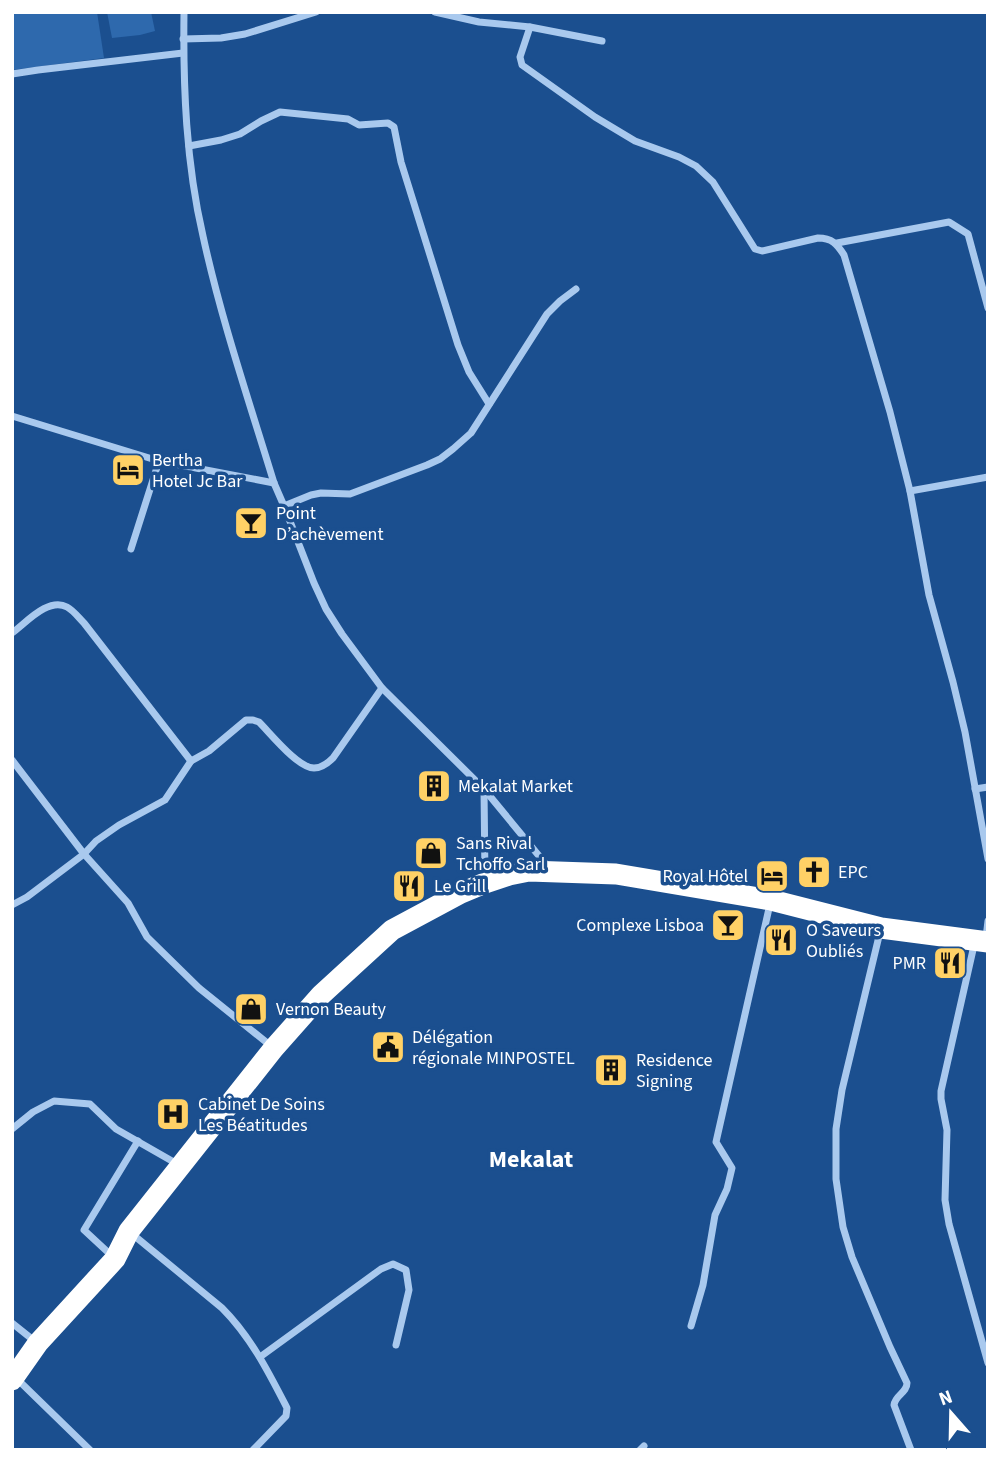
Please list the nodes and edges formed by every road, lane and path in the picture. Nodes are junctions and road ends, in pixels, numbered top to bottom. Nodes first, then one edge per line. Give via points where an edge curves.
1 (184, 12) edge
2 (316, 12) edge
3 (435, 12) edge
4 (530, 27) junction
5 (183, 40) junction
6 (602, 41) dead end
7 (183, 52) junction
8 (12, 74) edge
9 (189, 146) junction
10 (836, 243) junction
11 (576, 289) dead end
12 (988, 308) edge
13 (489, 404) junction
14 (12, 416) edge
15 (159, 461) junction
16 (988, 477) edge
17 (274, 483) junction
18 (910, 491) junction
19 (285, 506) junction
20 (131, 549) dead end
21 (12, 633) edge
22 (382, 688) junction
23 (12, 760) edge
24 (191, 761) junction
25 (988, 787) edge
26 (484, 789) junction
27 (975, 789) junction
28 (84, 854) junction
29 (988, 859) edge
30 (552, 871) junction
31 (485, 883) junction
32 (771, 900) junction
33 (12, 905) edge
34 (881, 928) junction
35 (984, 937) edge
36 (274, 1048) junction
37 (12, 1129) edge
38 (138, 1141) junction
39 (180, 1166) junction
40 (129, 1231) junction
41 (115, 1259) junction
42 (12, 1323) edge
43 (691, 1326) dead end
44 (38, 1343) junction
45 (396, 1345) dead end
46 (260, 1357) junction
47 (988, 1363) edge
48 (13, 1378) edge
49 (90, 1450) edge
50 (253, 1450) edge
51 (911, 1450) edge

1 - 5 street
2 - 5 street via 245,34
3 - 4 street
4 - 6 street
4 - 10 street via 520,57 522,65 635,141 696,166 713,182 755,249 818,237
5 - 7 street
7 - 8 street
7 - 9 street
9 - 13 street via 240,134 280,112 394,127 458,345
9 - 17 street via 205,247
10 - 12 street via 949,222 968,234
10 - 18 street via 844,255
11 - 13 street via 547,314
13 - 19 street via 471,433 440,459 350,494 321,493
14 - 15 street
15 - 17 street
15 - 20 street
16 - 18 street
17 - 19 street
18 - 27 street via 923,569
19 - 22 street via 326,609
21 - 24 street via 42,610 66,606
22 - 24 street via 333,758 315,769 302,765 253,720 246,720
22 - 26 street
23 - 28 street
24 - 28 street via 165,800 119,825
25 - 27 street
26 - 30 street
26 - 31 street
27 - 29 street
28 - 33 street
28 - 36 street via 128,903 147,937 199,988
30 - 31 highway via 529,871
30 - 32 highway via 616,874
31 - 36 highway via 393,930 321,995
32 - 34 highway
32 - 43 street via 716,1142 732,1168 715,1215
34 - 35 highway
34 - 51 street via 842,1090 836,1179 852,1257 907,1382 894,1405
35 - 47 street via 941,1099 947,1130 949,1224
36 - 39 highway
37 - 38 street via 54,1101 90,1104 116,1129
38 - 39 street
38 - 41 street via 84,1230
39 - 40 highway
40 - 41 highway
40 - 46 street via 222,1308
41 - 44 highway
42 - 44 street
44 - 48 highway
45 - 46 street via 409,1290 406,1270 393,1264
46 - 50 street via 287,1408 286,1416
48 - 49 street

